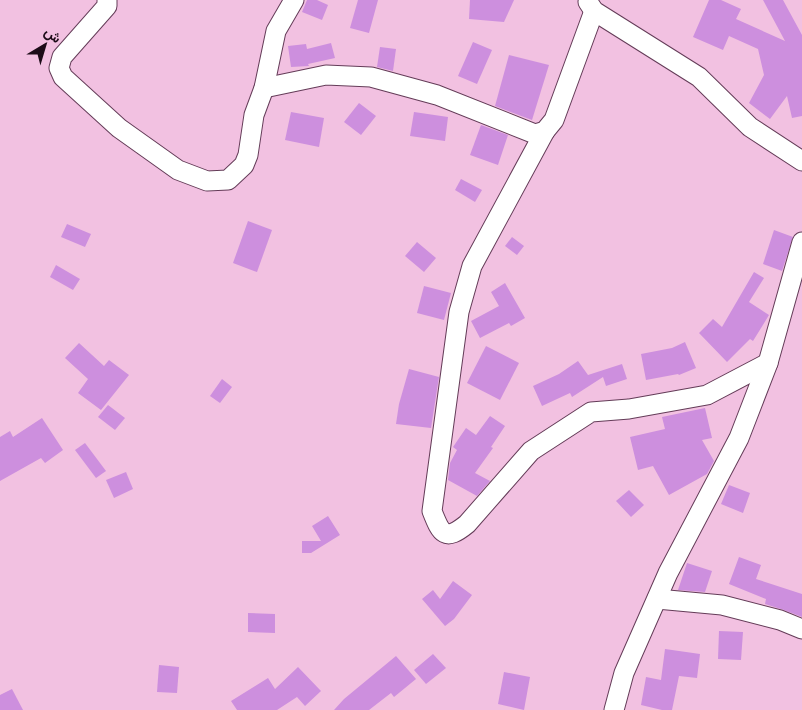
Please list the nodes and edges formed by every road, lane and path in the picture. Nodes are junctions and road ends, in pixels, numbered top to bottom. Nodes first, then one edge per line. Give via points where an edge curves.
1 (107, 0) edge
2 (294, 0) edge
3 (591, 5) edge
4 (264, 88) junction
5 (545, 131) junction
6 (802, 161) edge
7 (802, 242) edge
8 (768, 363) junction
9 (656, 598) junction
10 (802, 630) edge
11 (614, 710) edge

1 - 4 street via 107,6 62,57 59,68 63,77 120,128 178,170 207,181 228,180 244,165 254,115
2 - 4 street via 276,31
3 - 5 street via 554,120
3 - 6 street via 698,76 750,128
4 - 5 street via 326,75 371,77 437,95 535,134
5 - 8 street via 472,266 459,312 432,511 439,528 446,534 455,534 531,451 591,412 629,409 707,395
7 - 8 street
8 - 9 street via 739,438
9 - 10 street via 722,605 780,620
9 - 11 street via 624,674

